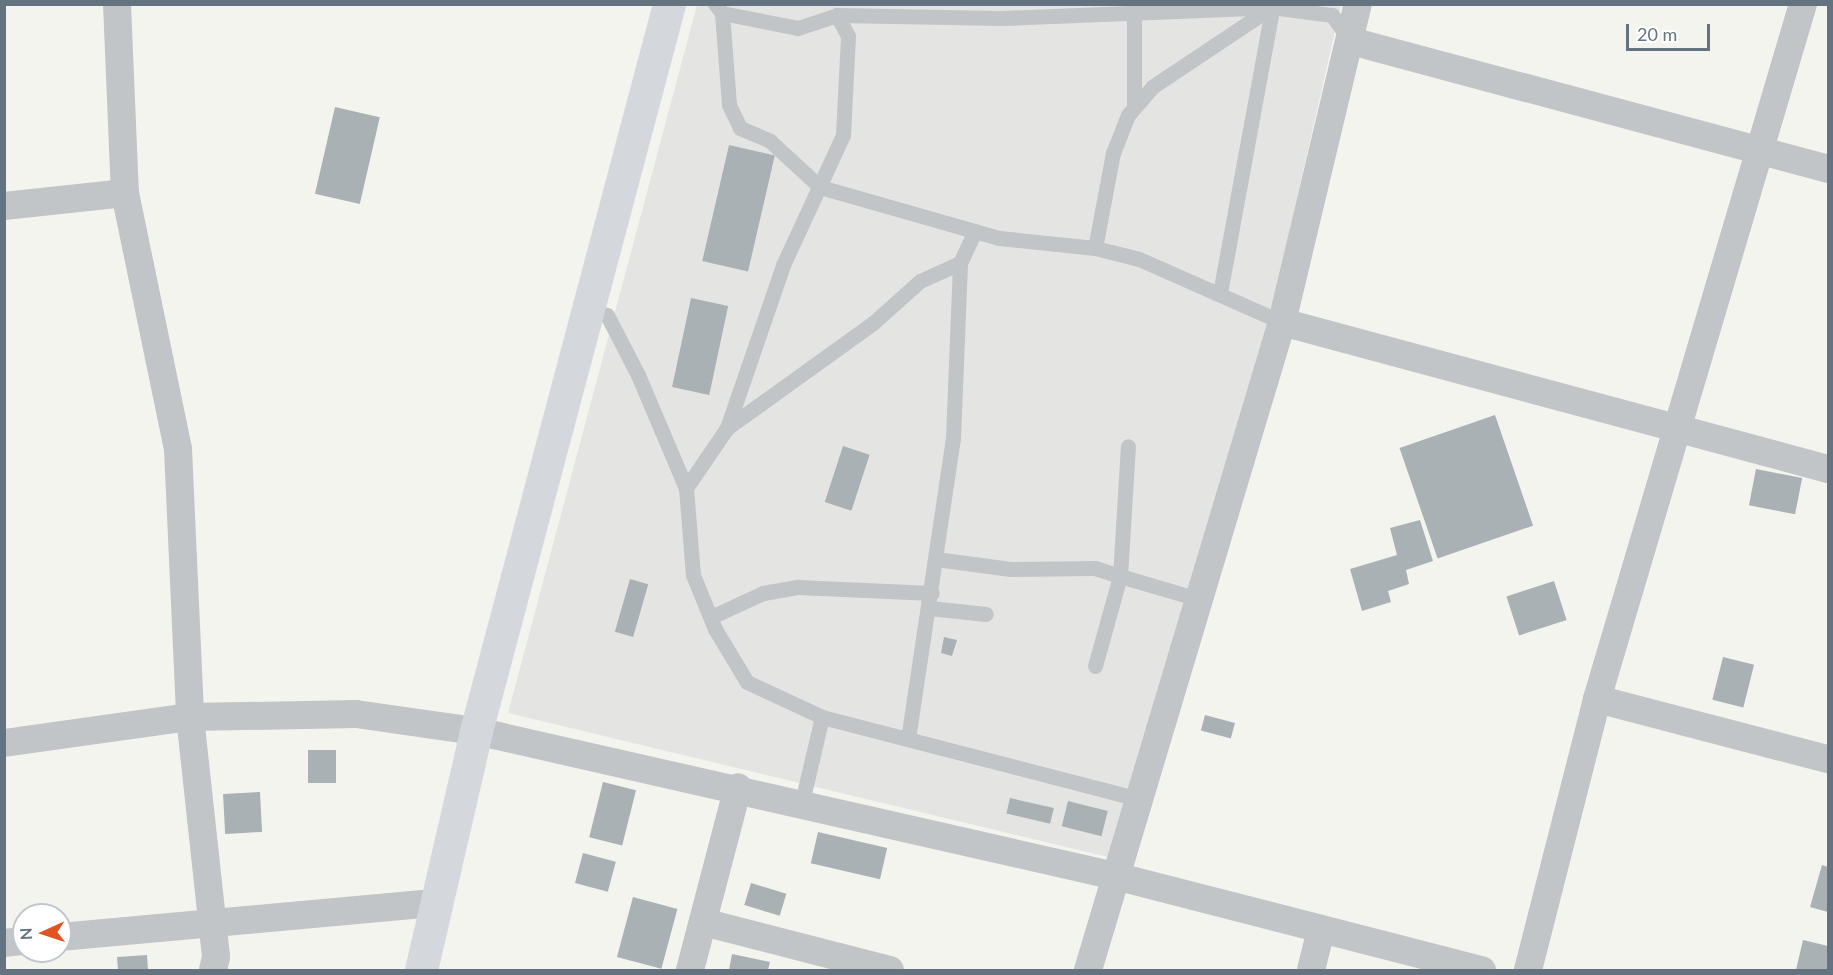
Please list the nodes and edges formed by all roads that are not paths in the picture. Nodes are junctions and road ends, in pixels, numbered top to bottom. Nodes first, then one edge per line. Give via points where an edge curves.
1 (117, 4) edge
2 (669, 4) edge
3 (1358, 4) edge
4 (1803, 4) edge
5 (1272, 6) edge
6 (719, 9) edge
7 (1135, 10) edge
8 (837, 15) junction
9 (1351, 41) junction
10 (1134, 107) junction
11 (1763, 152) junction
12 (1828, 169) edge
13 (820, 187) junction
14 (125, 193) junction
15 (4, 206) edge
16 (975, 231) junction
17 (1095, 248) junction
18 (960, 263) junction
19 (1220, 293) junction
20 (587, 311) junction
21 (1282, 322) junction
22 (727, 428) junction
23 (1678, 429) junction
24 (1128, 446) dead end
25 (1828, 469) edge
26 (686, 488) junction
27 (936, 559) junction
28 (1120, 576) junction
29 (1198, 599) junction
30 (931, 601) junction
31 (986, 614) dead end
32 (711, 617) junction
33 (1095, 666) dead end
34 (1597, 699) junction
35 (190, 717) junction
36 (822, 717) junction
37 (476, 731) junction
38 (908, 739) junction
39 (4, 743) edge
40 (1828, 759) edge
41 (738, 787) junction
42 (1138, 799) junction
43 (802, 802) junction
44 (1115, 876) junction
45 (436, 903) junction
46 (210, 920) junction
47 (703, 922) junction
48 (1321, 930) junction
49 (72, 936) edge
50 (213, 970) edge
51 (421, 970) edge
52 (690, 970) edge
53 (890, 970) edge
54 (1088, 970) edge
55 (1311, 970) edge
56 (1482, 970) edge
57 (1528, 970) edge

1 - 14 street
2 - 20 highway
3 - 9 street
4 - 11 street
5 - 7 lane
5 - 9 lane via 1332,15
5 - 10 lane via 1152,87
5 - 19 lane
6 - 8 lane via 798,28
6 - 13 lane via 729,105 740,128 770,141
7 - 8 lane
7 - 10 lane
8 - 13 lane via 848,36 848,99 843,135
9 - 11 street
9 - 21 street
10 - 17 lane via 1113,153
11 - 12 street
11 - 23 street
13 - 16 lane
13 - 22 lane via 783,265
14 - 15 street
14 - 35 street via 178,449
16 - 17 lane
16 - 18 lane
17 - 19 lane via 1139,259
18 - 22 lane via 920,281 873,323
18 - 27 lane via 953,438
19 - 21 lane
20 - 26 lane via 607,315
20 - 37 highway
21 - 23 street
21 - 29 street
22 - 26 lane
23 - 25 street
23 - 34 street
24 - 28 lane
26 - 32 lane via 693,575
27 - 28 lane via 1010,570 1095,568
27 - 30 lane
28 - 29 lane
28 - 33 lane
29 - 42 street
30 - 31 lane
30 - 32 lane via 798,587 763,593
30 - 38 lane
32 - 36 lane via 747,682
34 - 40 street
34 - 57 street
35 - 37 street via 357,714
35 - 39 street
35 - 46 street
36 - 38 lane
36 - 43 lane
37 - 41 street
37 - 45 highway
38 - 42 lane
41 - 43 street
41 - 47 street
42 - 44 street
43 - 44 street
44 - 48 street
44 - 54 street
45 - 46 street
45 - 51 highway
46 - 49 street
46 - 50 street
47 - 52 street
47 - 53 street
48 - 55 street
48 - 56 street

